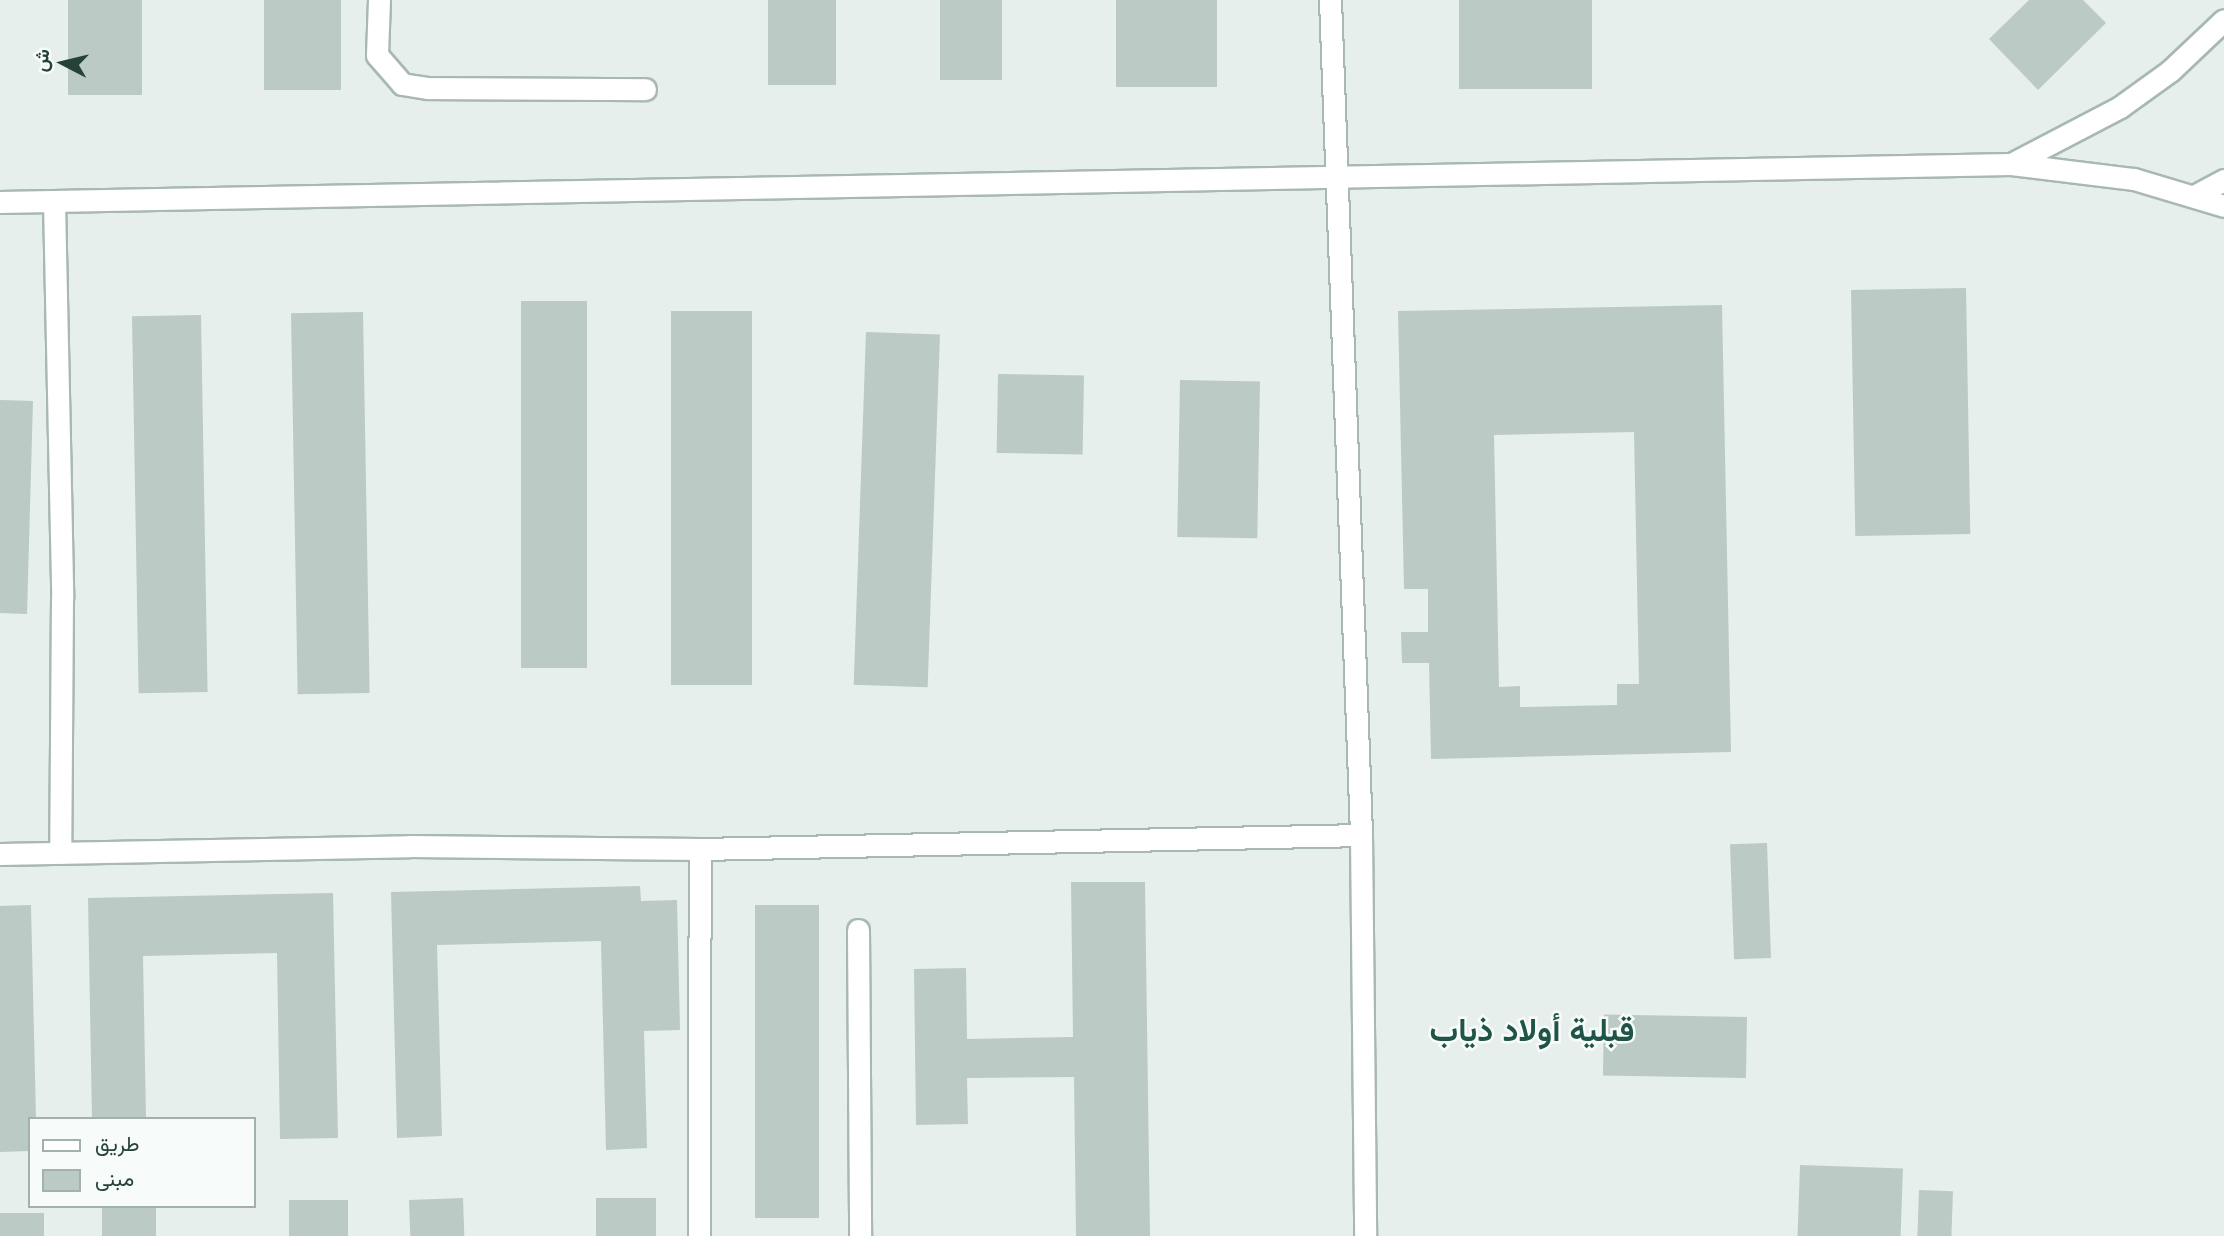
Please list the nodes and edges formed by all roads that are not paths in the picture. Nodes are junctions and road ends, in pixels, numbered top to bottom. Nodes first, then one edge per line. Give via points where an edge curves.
1 (379, 0) edge
2 (1331, 0) edge
3 (2224, 20) edge
4 (645, 89) dead end
5 (2011, 164) junction
6 (1339, 176) junction
7 (2224, 180) edge
8 (2194, 196) junction
9 (54, 201) junction
10 (0, 202) edge
11 (2224, 206) edge
12 (1361, 835) junction
13 (700, 849) junction
14 (60, 853) junction
15 (0, 854) edge
16 (859, 930) dead end
17 (699, 1236) edge
18 (859, 1236) edge
19 (1364, 1236) edge

1 - 4 street via 377,55 402,84 426,89
2 - 6 street
3 - 5 street via 2170,71 2120,107
5 - 6 street
5 - 8 street via 2134,179
6 - 9 street
6 - 12 street
7 - 8 street
8 - 11 street
9 - 10 street
9 - 14 street via 62,598
12 - 13 street
12 - 19 street
13 - 14 street via 410,846
13 - 17 street
14 - 15 street
16 - 18 street

